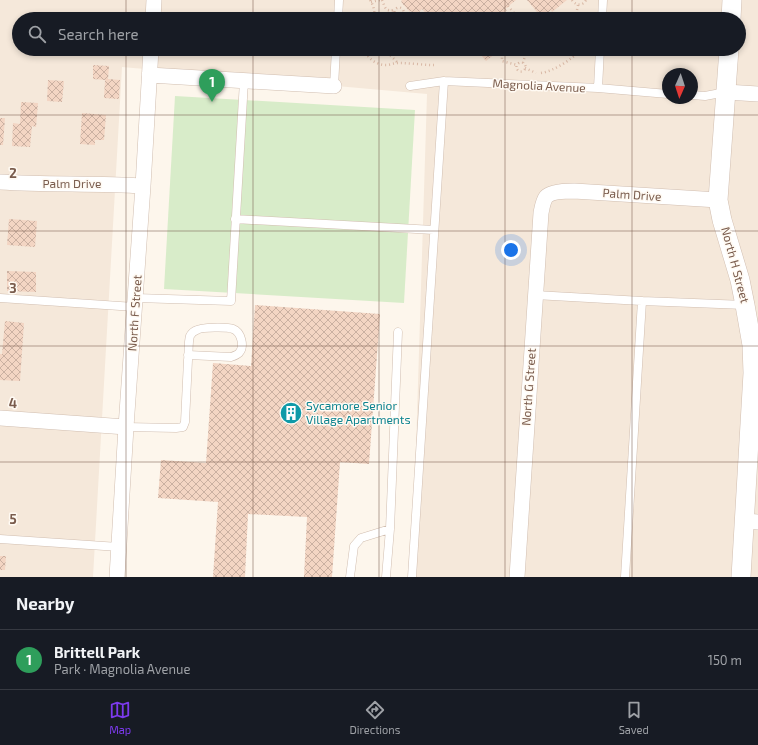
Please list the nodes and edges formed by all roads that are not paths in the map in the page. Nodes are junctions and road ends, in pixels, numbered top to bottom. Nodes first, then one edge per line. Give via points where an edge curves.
1 (154, 0) edge
2 (339, 0) edge
3 (603, 0) edge
4 (732, 0) edge
5 (153, 12) edge
6 (338, 12) edge
7 (602, 12) edge
8 (731, 12) edge
9 (150, 56) edge
10 (336, 56) edge
11 (600, 56) edge
12 (729, 56) edge
13 (149, 75) junction
14 (244, 81) junction
15 (444, 81) junction
16 (334, 86) joint
17 (410, 86) dead end
18 (598, 88) junction
19 (726, 92) junction
20 (662, 93) edge
21 (758, 94) edge
22 (698, 96) edge
23 (0, 182) edge
24 (143, 186) junction
25 (546, 197) joint
26 (718, 200) junction
27 (235, 220) junction
28 (434, 230) junction
29 (535, 295) junction
30 (0, 298) edge
31 (642, 301) junction
32 (136, 302) junction
33 (746, 305) junction
34 (398, 332) dead end
35 (188, 355) junction
36 (0, 418) edge
37 (126, 427) junction
38 (751, 522) edge
39 (390, 529) junction
40 (0, 539) edge
41 (120, 547) junction
42 (117, 577) edge
43 (350, 577) edge
44 (386, 577) edge
45 (412, 577) edge
46 (517, 577) edge
47 (625, 577) edge
48 (741, 577) edge

1 - 5 street
2 - 6 lane
3 - 7 lane
4 - 8 street
9 - 13 street, North F Street
10 - 16 lane
11 - 18 lane
12 - 19 street, North H Street
13 - 14 street
13 - 24 street, North F Street
14 - 16 street
14 - 27 lane
15 - 17 lane, Magnolia Avenue
15 - 18 lane, Magnolia Avenue
15 - 28 lane
18 - 20 lane, Magnolia Avenue
19 - 21 street
19 - 22 lane
19 - 26 street, North H Street
23 - 24 street, Palm Drive
24 - 32 street, North F Street
25 - 26 street, Palm Drive via 550,194 574,191
25 - 29 street, North G Street via 541,213
26 - 33 street, North H Street
27 - 28 lane
27 - 32 lane via 231,301
28 - 45 lane
29 - 31 lane
29 - 46 street, North G Street
30 - 32 lane
31 - 33 lane
31 - 47 lane
32 - 37 street, North F Street
33 - 38 street, North H Street via 753,373
34 - 39 lane
35 - 35 lane via 190,337 197,329 231,328 242,340 240,352 231,357
35 - 37 lane via 183,426
36 - 37 street
37 - 41 street, North F Street
38 - 48 street, North H Street
39 - 43 lane via 362,538 354,546
39 - 44 lane
40 - 41 lane
41 - 42 street, North F Street

